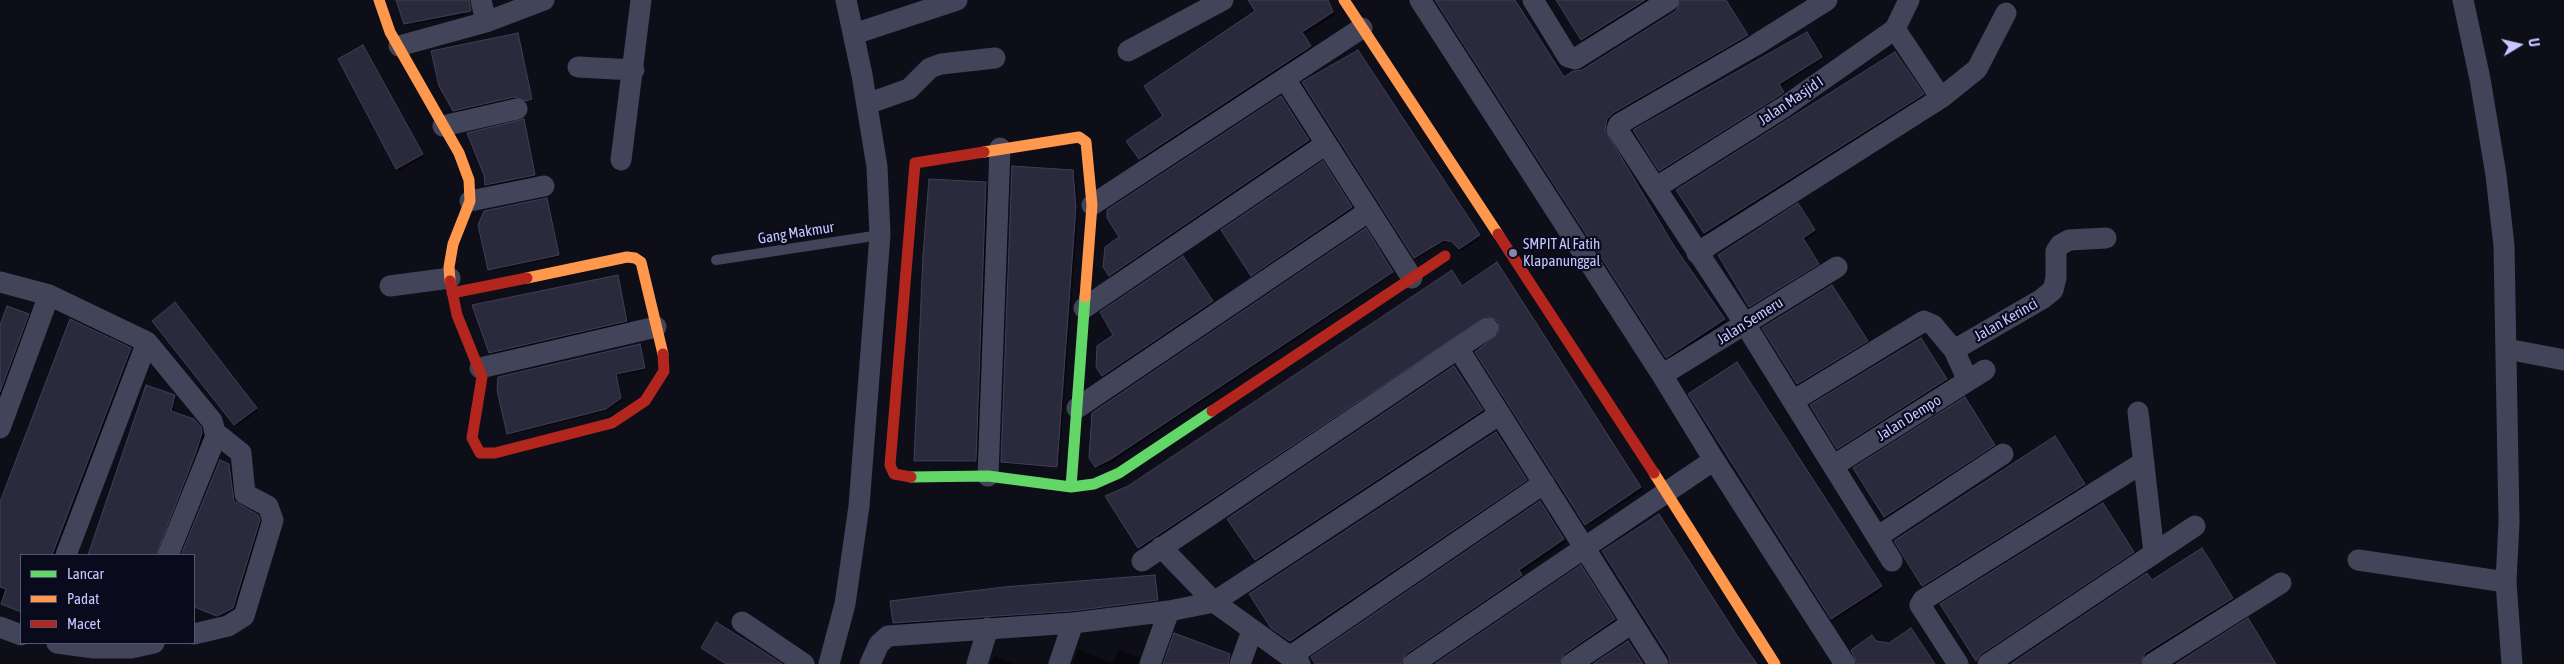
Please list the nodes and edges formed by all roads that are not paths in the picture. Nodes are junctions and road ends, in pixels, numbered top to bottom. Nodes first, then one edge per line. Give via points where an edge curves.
1 (379, 0) edge
2 (481, 0) edge
3 (544, 0) edge
4 (641, 0) edge
5 (846, 0) edge
6 (957, 0) edge
7 (1223, 0) edge
8 (1344, 0) edge
9 (1420, 0) edge
10 (1533, 0) edge
11 (1669, 0) edge
12 (1827, 0) edge
13 (1909, 0) edge
14 (2463, 0) edge
15 (2006, 13) dead end
16 (486, 22) junction
17 (1362, 28) junction
18 (1895, 29) junction
19 (854, 34) junction
20 (399, 46) junction
21 (1128, 51) dead end
22 (995, 58) dead end
23 (578, 67) dead end
24 (634, 70) junction
25 (1285, 79) junction
26 (1941, 98) junction
27 (867, 104) junction
28 (517, 109) dead end
29 (444, 126) junction
30 (1326, 144) junction
31 (1000, 148) junction
32 (621, 160) dead end
33 (544, 186) dead end
34 (1656, 187) junction
35 (470, 201) junction
36 (1092, 205) junction
37 (1369, 210) junction
38 (880, 235) junction
39 (2106, 238) dead end
40 (1697, 253) junction
41 (1445, 256) dead end
42 (716, 260) dead end
43 (1837, 267) dead end
44 (1412, 278) junction
45 (0, 282) edge
46 (390, 286) dead end
47 (451, 286) junction
48 (49, 295) junction
49 (1084, 308) junction
50 (1745, 324) junction
51 (656, 327) junction
52 (1488, 328) dead end
53 (147, 342) junction
54 (1458, 348) junction
55 (2507, 349) junction
56 (1954, 350) junction
57 (2564, 360) edge
58 (480, 368) junction
59 (1662, 375) junction
60 (1793, 401) junction
61 (1077, 408) junction
62 (2138, 412) dead end
63 (1500, 414) junction
64 (0, 428) edge
65 (216, 433) junction
66 (2003, 454) dead end
67 (2144, 462) junction
68 (1709, 464) junction
69 (1833, 466) junction
70 (988, 476) junction
71 (1544, 483) junction
72 (1071, 487) junction
73 (1674, 488) junction
74 (2195, 526) dead end
75 (1877, 537) junction
76 (1161, 546) junction
77 (1585, 548) junction
78 (2154, 553) junction
79 (66, 554) edge
80 (168, 554) edge
81 (2358, 560) dead end
82 (1142, 561) dead end
83 (1892, 561) dead end
84 (2506, 582) junction
85 (2281, 583) dead end
86 (1214, 602) junction
87 (1168, 611) junction
88 (742, 622) dead end
89 (1073, 623) junction
90 (1632, 623) junction
91 (0, 627) edge
92 (988, 628) junction
93 (1252, 631) junction
94 (195, 634) edge
95 (20, 635) edge
96 (64, 644) edge
97 (132, 645) edge
98 (1295, 660) edge
99 (804, 664) edge
100 (829, 664) edge
101 (870, 664) edge
102 (977, 664) edge
103 (1059, 664) edge
104 (1150, 664) edge
105 (1240, 664) edge
106 (1413, 664) edge
107 (1571, 664) edge
108 (1658, 664) edge
109 (1775, 664) edge
110 (1845, 664) edge
111 (1958, 664) edge
112 (1988, 664) edge
113 (2152, 664) edge
114 (2512, 664) edge

1 - 20 street via 390,32
2 - 16 street
3 - 16 street
4 - 24 street
5 - 19 street
6 - 19 street
7 - 21 street
8 - 17 street
9 - 59 street
10 - 11 street via 1568,57 1575,59
12 - 34 street via 1618,124 1618,132
13 - 18 street, Jalan Masjid I
14 - 55 street via 2496,175 2504,246
15 - 26 street via 1977,69
16 - 20 street
17 - 25 street
17 - 73 street
18 - 26 street
18 - 34 street, Jalan Masjid I via 1784,107
19 - 27 street
20 - 29 street
22 - 27 street via 941,64 930,68 909,89
23 - 24 street
24 - 32 street
25 - 30 street
25 - 36 street
26 - 40 street
27 - 38 street via 877,167
28 - 29 street
29 - 35 street via 465,167
30 - 37 street
30 - 49 street
31 - 36 street via 1079,136 1084,138
31 - 70 street
31 - 70 street via 918,160 913,166 890,465 894,474 902,477
33 - 35 street
34 - 40 street
35 - 47 street via 453,244
36 - 49 street
37 - 44 street
37 - 61 street
38 - 42 lane, Gang Makmur
38 - 100 street via 859,506 845,604
39 - 56 street, Jalan Kerinci via 2068,240 2060,245 2056,251 2053,290
40 - 50 street
41 - 44 street
43 - 50 street, Jalan Semeru
44 - 72 street via 1119,473 1094,484
45 - 48 street
46 - 47 street
47 - 51 street via 627,257 641,262
47 - 58 street via 461,328
48 - 53 street
48 - 64 street
49 - 61 street
50 - 59 street, Jalan Semeru
50 - 60 street
51 - 58 street
51 - 58 street via 664,372 645,401 612,424 495,453 480,453 472,438 482,388
52 - 54 street
53 - 65 street via 212,421
53 - 79 street
54 - 63 street
54 - 76 street
55 - 57 street
55 - 84 street via 2509,522
56 - 60 street via 1933,325 1924,321
56 - 69 street, Jalan Dempo via 1977,376
59 - 68 street
60 - 69 street
61 - 72 street
62 - 67 street
63 - 71 street
63 - 86 street
65 - 80 street
65 - 94 street via 241,453 244,494 268,506 273,520 244,616 228,626
66 - 75 street
67 - 78 street
67 - 111 street via 1923,600 1920,605
68 - 73 street
68 - 110 street
69 - 75 street
70 - 72 street
71 - 77 street
71 - 98 street
73 - 77 street
73 - 109 street
74 - 78 street
75 - 83 street
76 - 82 street
76 - 86 street
77 - 90 street
77 - 106 street
78 - 112 street
81 - 84 street
84 - 114 street
85 - 113 street
86 - 87 street
86 - 93 street
87 - 89 street
87 - 104 street
88 - 99 street
89 - 92 street
89 - 103 street
90 - 107 street
90 - 108 street
91 - 95 street
92 - 101 street via 888,636 879,644
92 - 102 street
93 - 98 street
93 - 105 street
96 - 97 street via 94,648

